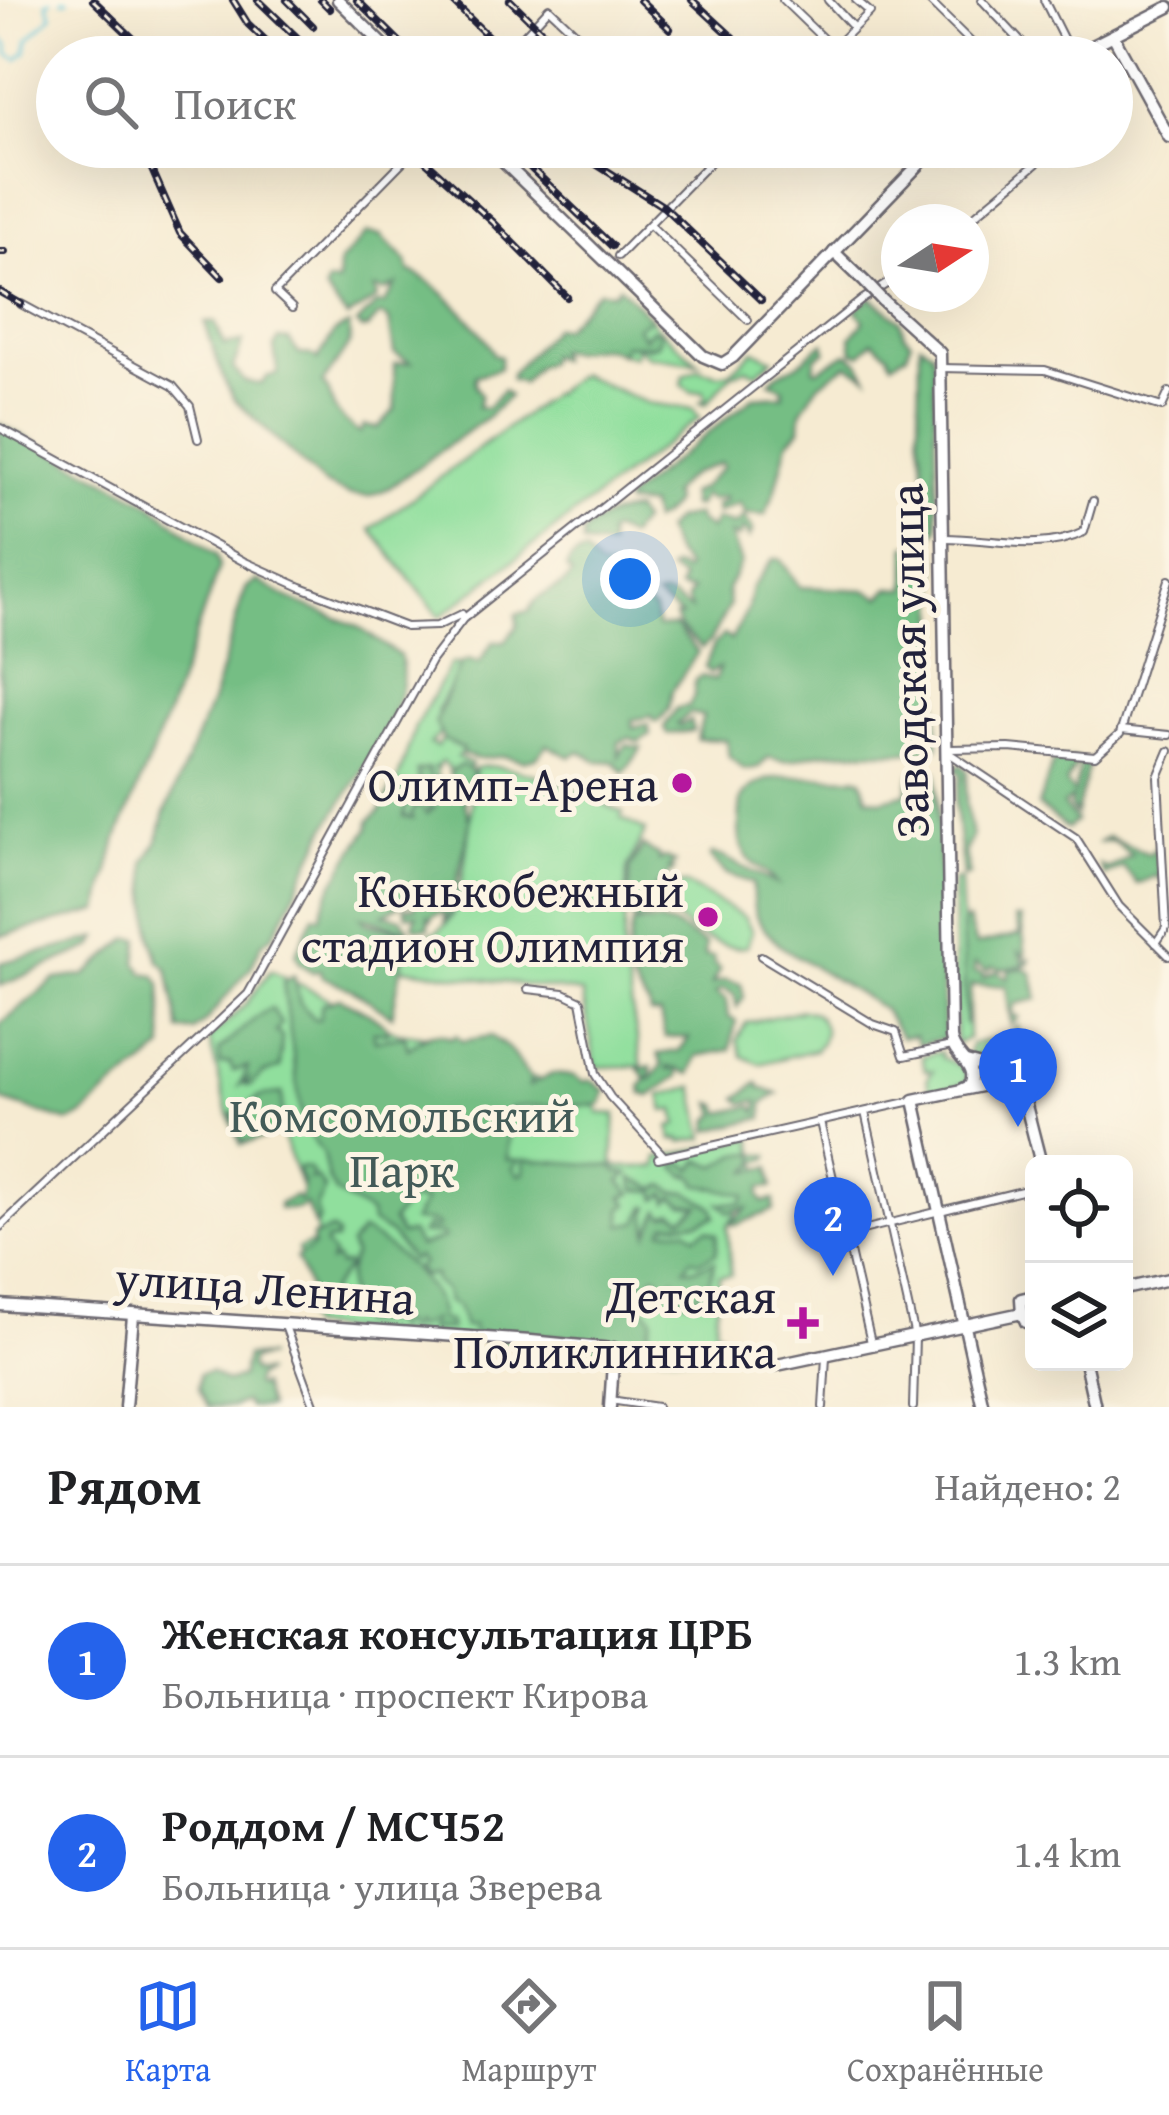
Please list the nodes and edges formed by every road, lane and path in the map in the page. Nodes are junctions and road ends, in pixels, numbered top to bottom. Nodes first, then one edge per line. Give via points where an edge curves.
1 (338, 0) edge
2 (542, 0) edge
3 (829, 0) edge
4 (856, 0) edge
5 (928, 0) edge
6 (982, 0) edge
7 (1044, 0) edge
8 (787, 1) edge
9 (549, 8) junction
10 (1169, 8) edge
11 (853, 27) junction
12 (375, 36) edge
13 (523, 36) edge
14 (579, 36) edge
15 (821, 36) edge
16 (844, 36) edge
17 (965, 36) edge
18 (1015, 36) edge
19 (1061, 36) edge
20 (1116, 36) edge
21 (1133, 71) edge
22 (1168, 134) edge
23 (396, 168) edge
24 (510, 168) edge
25 (704, 168) edge
26 (916, 168) edge
27 (1031, 168) edge
28 (988, 204) edge
29 (650, 225) junction
30 (834, 252) junction
31 (618, 256) dead end
32 (881, 287) edge
33 (21, 304) dead end
34 (292, 308) dead end
35 (748, 320) dead end
36 (778, 364) dead end
37 (940, 368) junction
38 (758, 384) junction
39 (1169, 392) edge
40 (726, 406) junction
41 (0, 428) edge
42 (199, 439) dead end
43 (1093, 501) dead end
44 (942, 538) junction
45 (1169, 580) edge
46 (1121, 730) junction
47 (1169, 735) edge
48 (946, 751) junction
49 (1169, 751) edge
50 (1158, 942) junction
51 (1169, 942) edge
52 (760, 956) dead end
53 (1169, 956) edge
54 (527, 989) dead end
55 (952, 1046) junction
56 (966, 1062) junction
57 (1019, 1078) junction
58 (962, 1090) junction
59 (914, 1100) junction
60 (866, 1112) junction
61 (820, 1122) junction
62 (1039, 1155) edge
63 (1025, 1190) edge
64 (939, 1210) junction
65 (890, 1221) junction
66 (0, 1227) edge
67 (846, 1234) junction
68 (1169, 1279) edge
69 (1133, 1286) edge
70 (1025, 1298) edge
71 (0, 1305) edge
72 (1022, 1312) junction
73 (136, 1316) junction
74 (1025, 1320) edge
75 (964, 1325) junction
76 (285, 1326) junction
77 (915, 1337) junction
78 (872, 1346) junction
79 (614, 1348) junction
80 (826, 1357) junction
81 (1087, 1371) edge
82 (610, 1404) edge
83 (128, 1407) edge
84 (315, 1407) edge
85 (657, 1407) edge
86 (824, 1407) edge
87 (913, 1407) edge
88 (983, 1407) edge
89 (1095, 1407) edge

1 - 12 main road
2 - 9 street
3 - 11 street
4 - 11 street via 870,12
5 - 17 street
6 - 18 street
7 - 19 street
8 - 15 street
9 - 13 street
9 - 14 street
10 - 20 main road
11 - 16 street
21 - 22 main road
23 - 34 street via 275,292
24 - 30 main road via 714,363 733,357
25 - 29 street
26 - 30 main road
27 - 28 street
29 - 31 street
29 - 35 street
30 - 37 main road, bridge via 940,353
32 - 38 street
33 - 42 street via 172,386 190,406
36 - 40 street
37 - 39 street via 1045,370 1162,407
37 - 44 main road, Заводская улица
38 - 40 street
38 - 66 street via 457,625 248,994
40 - 41 street via 458,618 422,628 258,569
43 - 44 street via 1084,532 1070,539
44 - 48 main road, Заводская улица
45 - 46 street
46 - 47 street
46 - 48 street via 1087,758 1009,748
48 - 50 street via 1076,838 1110,894
48 - 55 main road, Заводская улица
49 - 50 street via 1158,777 1167,888
50 - 51 street
50 - 53 street
52 - 55 street via 896,1032 904,1056
54 - 61 street via 580,1001 595,1074 662,1157
55 - 56 main road
56 - 57 main road
56 - 58 main road via 972,1079
57 - 58 main road
57 - 62 main road
58 - 59 main road
59 - 60 street
59 - 64 main road
60 - 61 street
60 - 65 street
61 - 67 street
63 - 64 street
64 - 65 street
64 - 75 main road
65 - 67 street
65 - 77 street
67 - 78 street
68 - 69 main road
70 - 72 main road
71 - 73 main road, улица Ленина
72 - 74 main road
72 - 75 main road, улица Ленина
73 - 76 main road, улица Ленина
73 - 83 main road
75 - 77 main road, улица Ленина
75 - 88 main road
76 - 79 main road, улица Ленина
76 - 84 street
77 - 78 main road, улица Ленина
77 - 87 street
78 - 80 main road, улица Ленина
79 - 80 main road, улица Ленина via 777,1365
79 - 82 main road
80 - 86 street
81 - 89 main road
82 - 85 street

